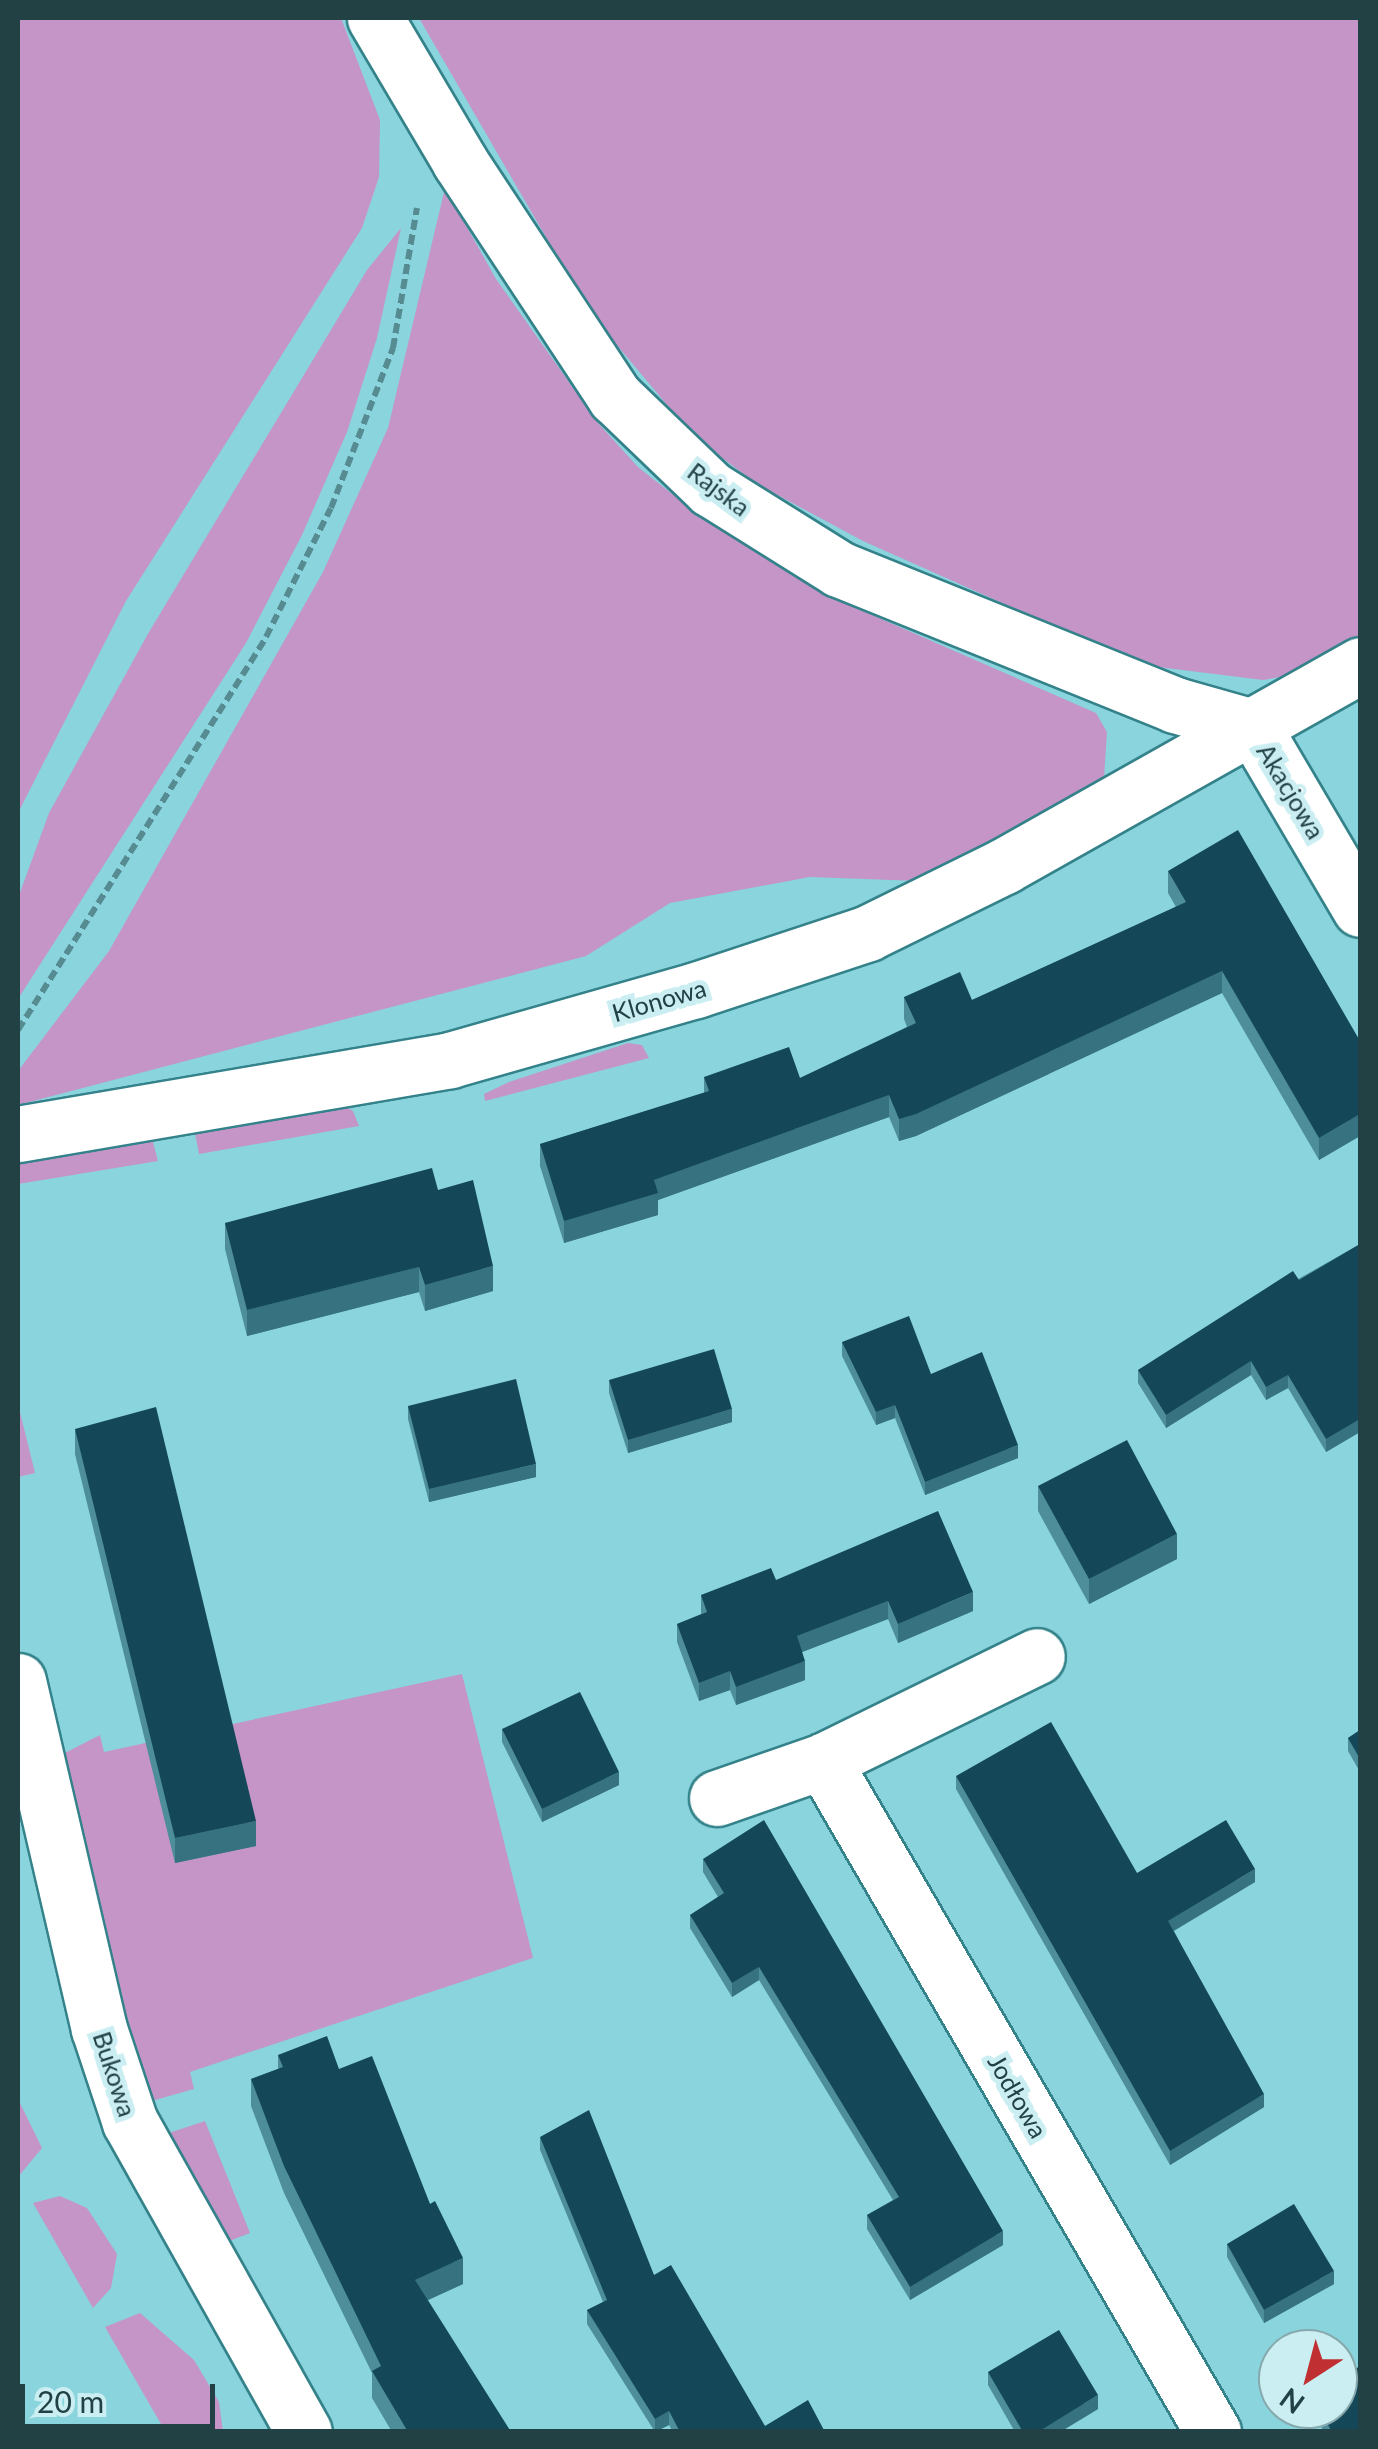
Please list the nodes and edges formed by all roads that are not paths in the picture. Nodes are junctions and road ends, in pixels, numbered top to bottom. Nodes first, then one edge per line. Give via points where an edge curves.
1 (376, 18) edge
2 (1360, 664) edge
3 (1253, 727) junction
4 (1360, 909) edge
5 (18, 1134) edge
6 (1037, 1656) dead end
7 (18, 1681) edge
8 (822, 1762) junction
9 (717, 1798) dead end
10 (304, 2432) edge
11 (1213, 2432) edge

1 - 3 street, Rajska via 460,162 615,397 711,489 839,569 1175,705
2 - 3 street, Akacjowa
3 - 4 street, Akacjowa
3 - 5 street, Klonowa via 1004,866 868,933 696,990 450,1060
6 - 8 street
7 - 10 street, Bukowa via 99,2029 130,2122
8 - 9 street
8 - 11 street, Jodłowa

